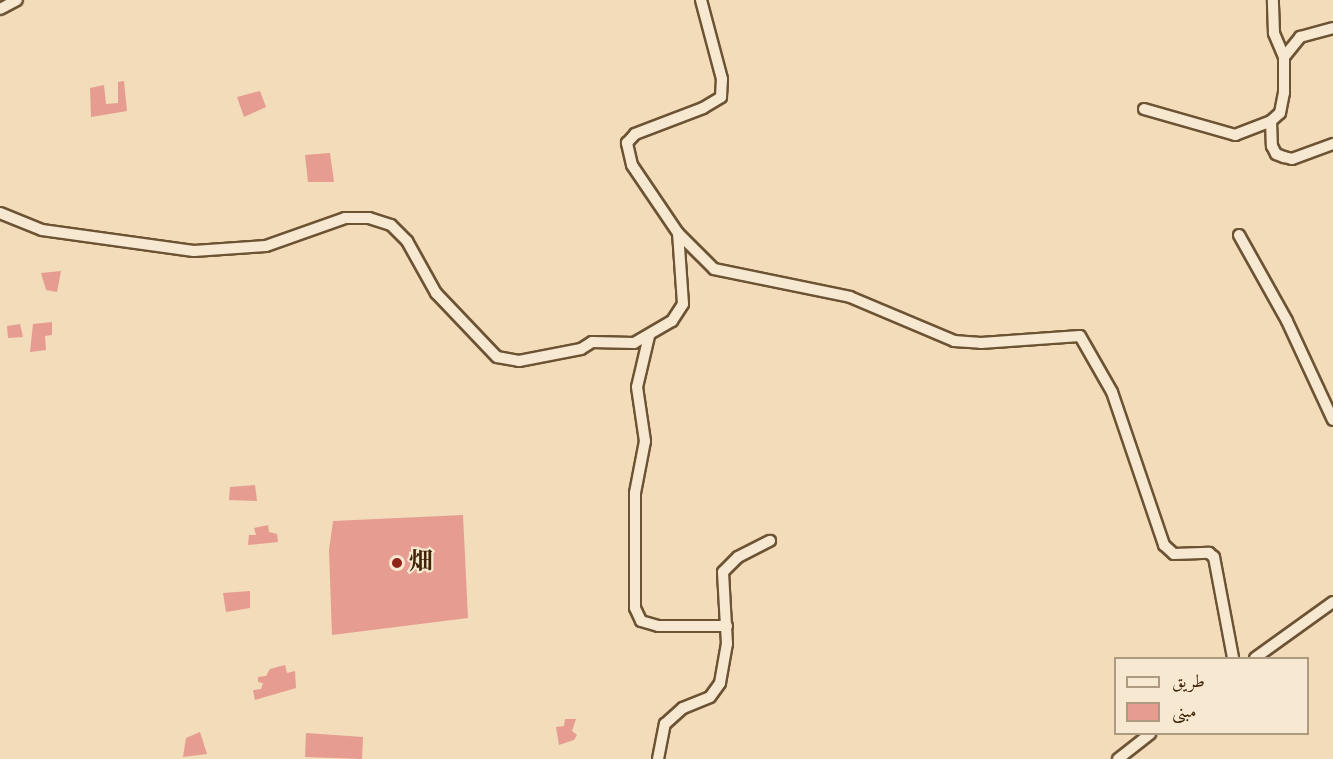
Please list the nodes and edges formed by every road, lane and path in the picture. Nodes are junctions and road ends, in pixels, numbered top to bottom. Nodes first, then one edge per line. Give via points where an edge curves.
1 (17, 0) edge
2 (701, 0) edge
3 (1273, 0) edge
4 (0, 9) edge
5 (1333, 28) edge
6 (1284, 57) junction
7 (1144, 109) dead end
8 (1271, 121) junction
9 (1333, 144) edge
10 (0, 213) edge
11 (678, 233) junction
12 (1239, 235) dead end
13 (649, 336) junction
14 (1333, 420) edge
15 (770, 541) dead end
16 (1333, 602) edge
17 (727, 626) junction
18 (1233, 657) edge
19 (1256, 657) edge
20 (1149, 735) edge
21 (658, 759) edge
22 (1118, 759) edge

1 - 4 street
2 - 11 street via 722,79 721,97 635,134 626,150 641,180
3 - 6 street via 1274,33
5 - 6 street via 1300,37
6 - 8 street via 1283,103 1280,113
7 - 8 street via 1235,135
8 - 9 street via 1272,146 1276,154 1284,157 1292,159
10 - 13 street via 42,230 194,251 266,246 345,218 369,218 391,225 407,241 436,292 497,357 528,360 581,349 592,342 626,344
11 - 13 street via 682,312
11 - 18 street via 714,269 850,297 954,340 981,343 1080,336 1114,399 1164,545 1174,554 1209,553 1214,557
12 - 14 street via 1287,321
13 - 17 street via 637,387 645,441 635,493 635,608 641,621 658,626
15 - 17 street via 738,557 723,572
16 - 19 street
17 - 21 street via 726,663 720,683 710,697 683,708 665,724
20 - 22 street

